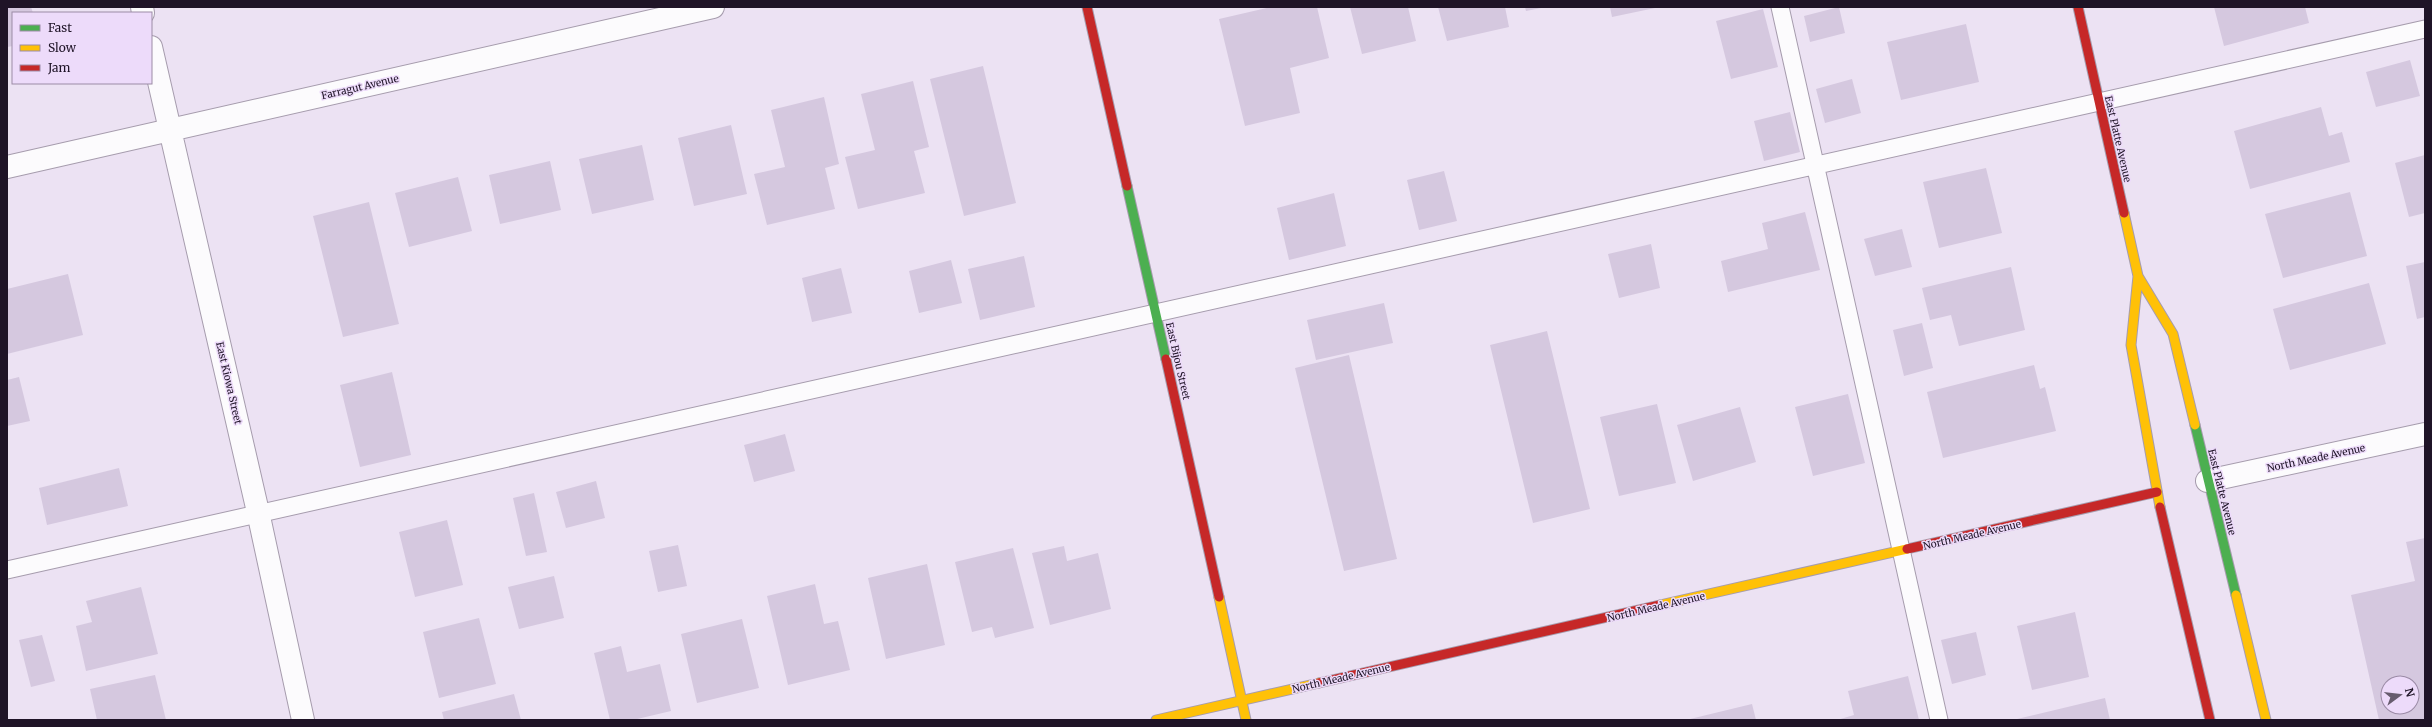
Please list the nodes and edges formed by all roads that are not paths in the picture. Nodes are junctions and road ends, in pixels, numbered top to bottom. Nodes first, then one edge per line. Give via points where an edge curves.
1 (713, 7) edge
2 (1087, 7) edge
3 (1780, 7) edge
4 (2078, 7) edge
5 (2425, 29) edge
6 (152, 51) edge
7 (2099, 103) junction
8 (170, 129) junction
9 (7, 167) edge
10 (1816, 167) junction
11 (2138, 276) junction
12 (1156, 313) junction
13 (2425, 434) edge
14 (2207, 481) junction
15 (2157, 492) junction
16 (258, 512) junction
17 (1900, 551) junction
18 (7, 570) edge
19 (1242, 701) junction
20 (303, 720) edge
21 (1156, 720) edge
22 (1246, 720) edge
23 (1939, 720) edge
24 (2210, 720) edge
25 (2266, 720) edge

1 - 8 street, Farragut Avenue
2 - 12 street, East Bijou Street
3 - 10 lane
4 - 7 street, East Platte Avenue
5 - 7 lane
6 - 8 street, East Kiowa Street
7 - 10 lane
7 - 11 street, East Platte Avenue
8 - 9 street, Farragut Avenue
8 - 16 street, East Kiowa Street
10 - 12 lane
10 - 17 lane
11 - 14 street, East Platte Avenue via 2173,334
11 - 15 street, East Platte Avenue via 2131,345
12 - 16 lane
12 - 19 street, East Bijou Street
13 - 14 street, North Meade Avenue
14 - 25 street, East Platte Avenue
15 - 17 street, North Meade Avenue
15 - 24 street, East Platte Avenue
16 - 18 lane
16 - 20 street, East Kiowa Street
17 - 19 street, North Meade Avenue
17 - 23 lane
19 - 21 street, North Meade Avenue
19 - 22 street, East Bijou Street

